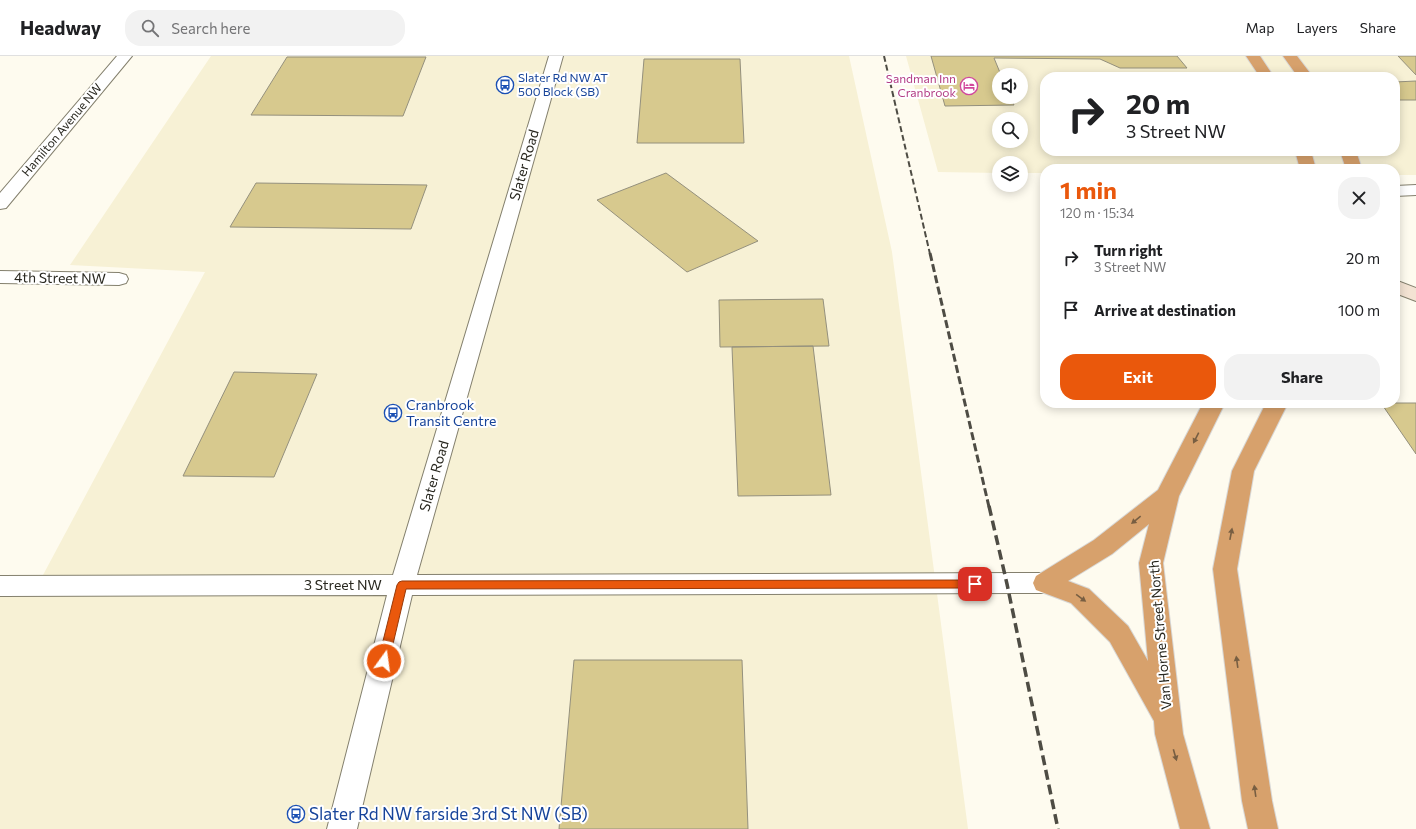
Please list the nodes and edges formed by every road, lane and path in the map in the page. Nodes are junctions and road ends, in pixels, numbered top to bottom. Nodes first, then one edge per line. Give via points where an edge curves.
1 (125, 56) edge
2 (556, 56) edge
3 (1253, 56) edge
4 (1290, 56) edge
5 (1264, 72) edge
6 (1302, 72) edge
7 (1416, 190) edge
8 (1400, 191) edge
9 (0, 204) edge
10 (0, 277) edge
11 (120, 279) dead end
12 (1400, 288) edge
13 (1416, 296) edge
14 (1211, 408) edge
15 (1274, 408) edge
16 (1167, 496) junction
17 (1045, 583) junction
18 (402, 585) junction
19 (0, 586) edge
20 (1168, 721) junction
21 (342, 829) edge
22 (1195, 829) edge
23 (1263, 829) edge

1 - 9 street, Hamilton Avenue NW
2 - 18 street, Slater Road
3 - 5 highway
4 - 6 highway
7 - 8 street
10 - 11 street, 4th Street NW
12 - 13 street
14 -> 16 highway, Van Horne Street North
23 -> 15 highway via 1224,569 1243,471
16 -> 17 highway via 1103,547
16 - 20 highway, Van Horne Street North via 1151,563
17 - 18 street, 3 Street NW
17 -> 20 highway via 1080,596 1119,634
18 - 19 street, 3 Street NW
18 - 21 street, Slater Road
20 -> 22 highway, Van Horne Street North via 1169,734

